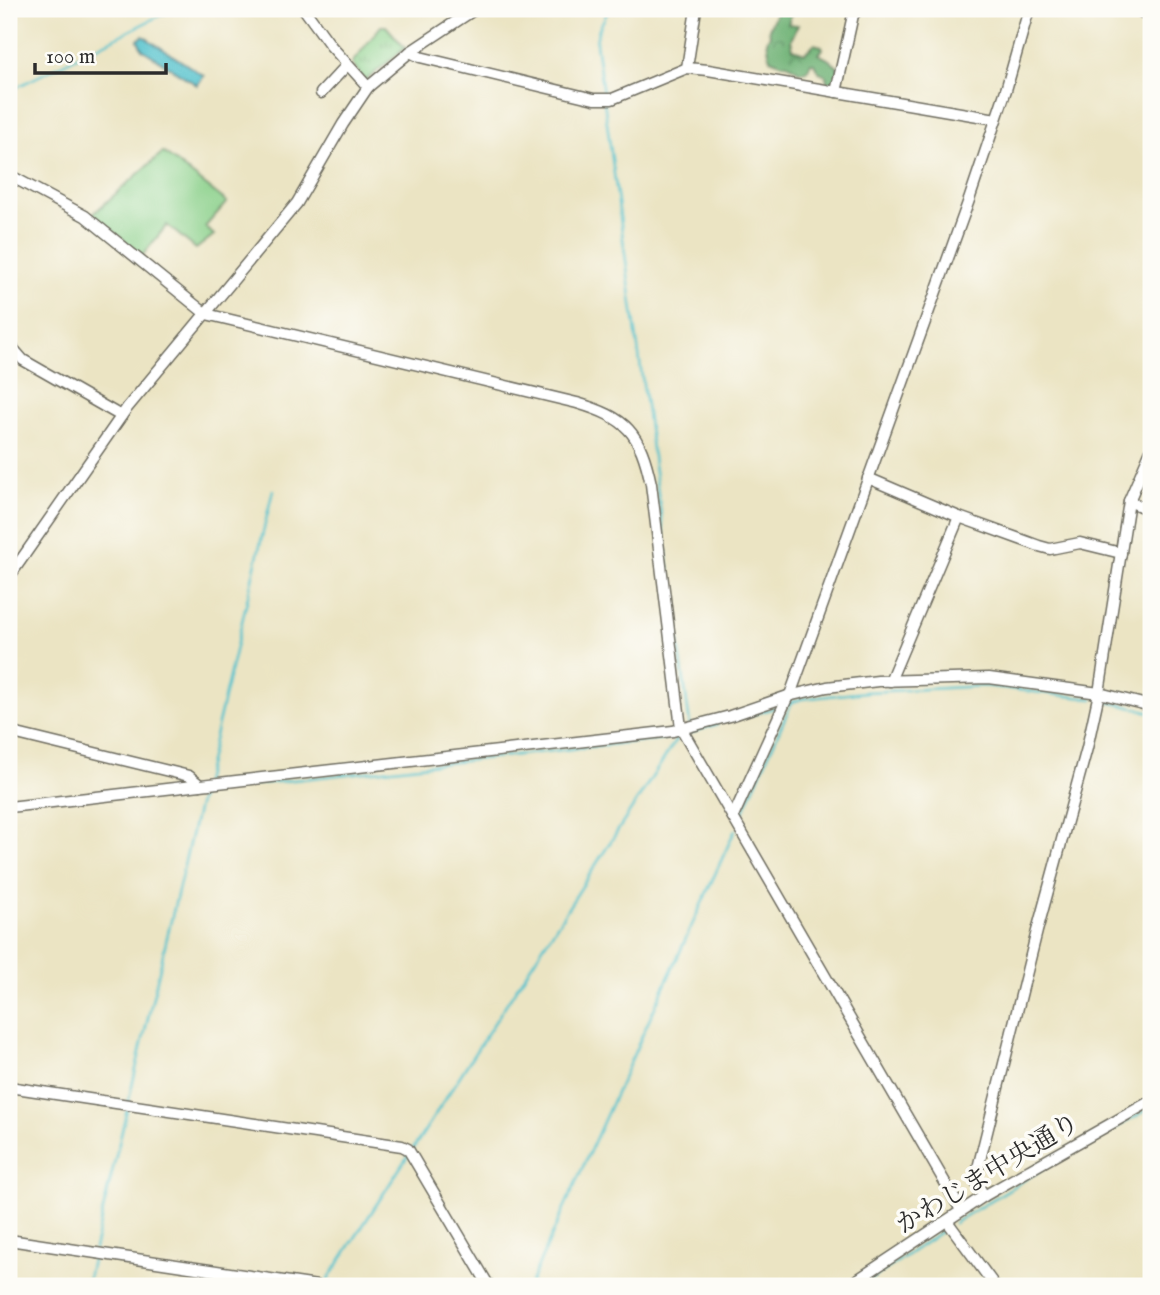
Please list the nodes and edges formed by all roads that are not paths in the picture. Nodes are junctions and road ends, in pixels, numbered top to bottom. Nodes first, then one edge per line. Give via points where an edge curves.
1 (304, 9) edge
2 (475, 9) edge
3 (695, 9) edge
4 (858, 9) edge
5 (1029, 9) edge
6 (1136, 9) edge
7 (1151, 17) edge
8 (411, 52) junction
9 (347, 65) junction
10 (687, 68) junction
11 (368, 87) junction
12 (836, 92) junction
13 (321, 93) dead end
14 (996, 119) junction
15 (9, 175) edge
16 (206, 314) junction
17 (9, 344) edge
18 (121, 416) junction
19 (1151, 450) edge
20 (869, 478) junction
21 (1129, 501) junction
22 (1151, 511) edge
23 (958, 517) junction
24 (1121, 553) junction
25 (9, 577) edge
26 (890, 681) junction
27 (1099, 693) junction
28 (789, 695) junction
29 (1151, 706) edge
30 (681, 728) junction
31 (9, 732) edge
32 (200, 785) junction
33 (9, 807) edge
34 (733, 817) junction
35 (9, 1087) edge
36 (1151, 1101) edge
37 (984, 1196) junction
38 (961, 1210) junction
39 (947, 1221) junction
40 (9, 1240) edge
41 (317, 1286) edge
42 (489, 1286) edge
43 (848, 1286) edge
44 (995, 1286) edge

1 - 9 street
2 - 8 street
3 - 10 street
4 - 12 street
5 - 14 street
6 - 7 street
8 - 10 street via 594,99 612,99
8 - 11 street
9 - 11 street
9 - 13 street
10 - 12 street
11 - 16 street via 297,203
12 - 14 street
14 - 20 street
15 - 16 street via 85,216
16 - 18 street
16 - 30 street via 577,403 603,411 627,427 639,444 651,484
17 - 18 street via 23,360
18 - 25 street
19 - 21 street
20 - 23 street
20 - 28 street
21 - 22 street
21 - 24 street
23 - 24 street via 1039,547 1080,543
23 - 26 street
24 - 27 street
26 - 27 street via 989,678
26 - 28 street
27 - 29 street
27 - 37 street via 975,1180
28 - 30 street
28 - 34 street
30 - 32 street
30 - 34 street
31 - 32 street via 189,776
32 - 33 street
34 - 38 street
35 - 42 street via 402,1146 415,1160
36 - 37 street, かわじま中央通り
37 - 38 street, かわじま中央通り
38 - 39 street, かわじま中央通り
39 - 43 street, かわじま中央通り
39 - 44 street
40 - 41 street

